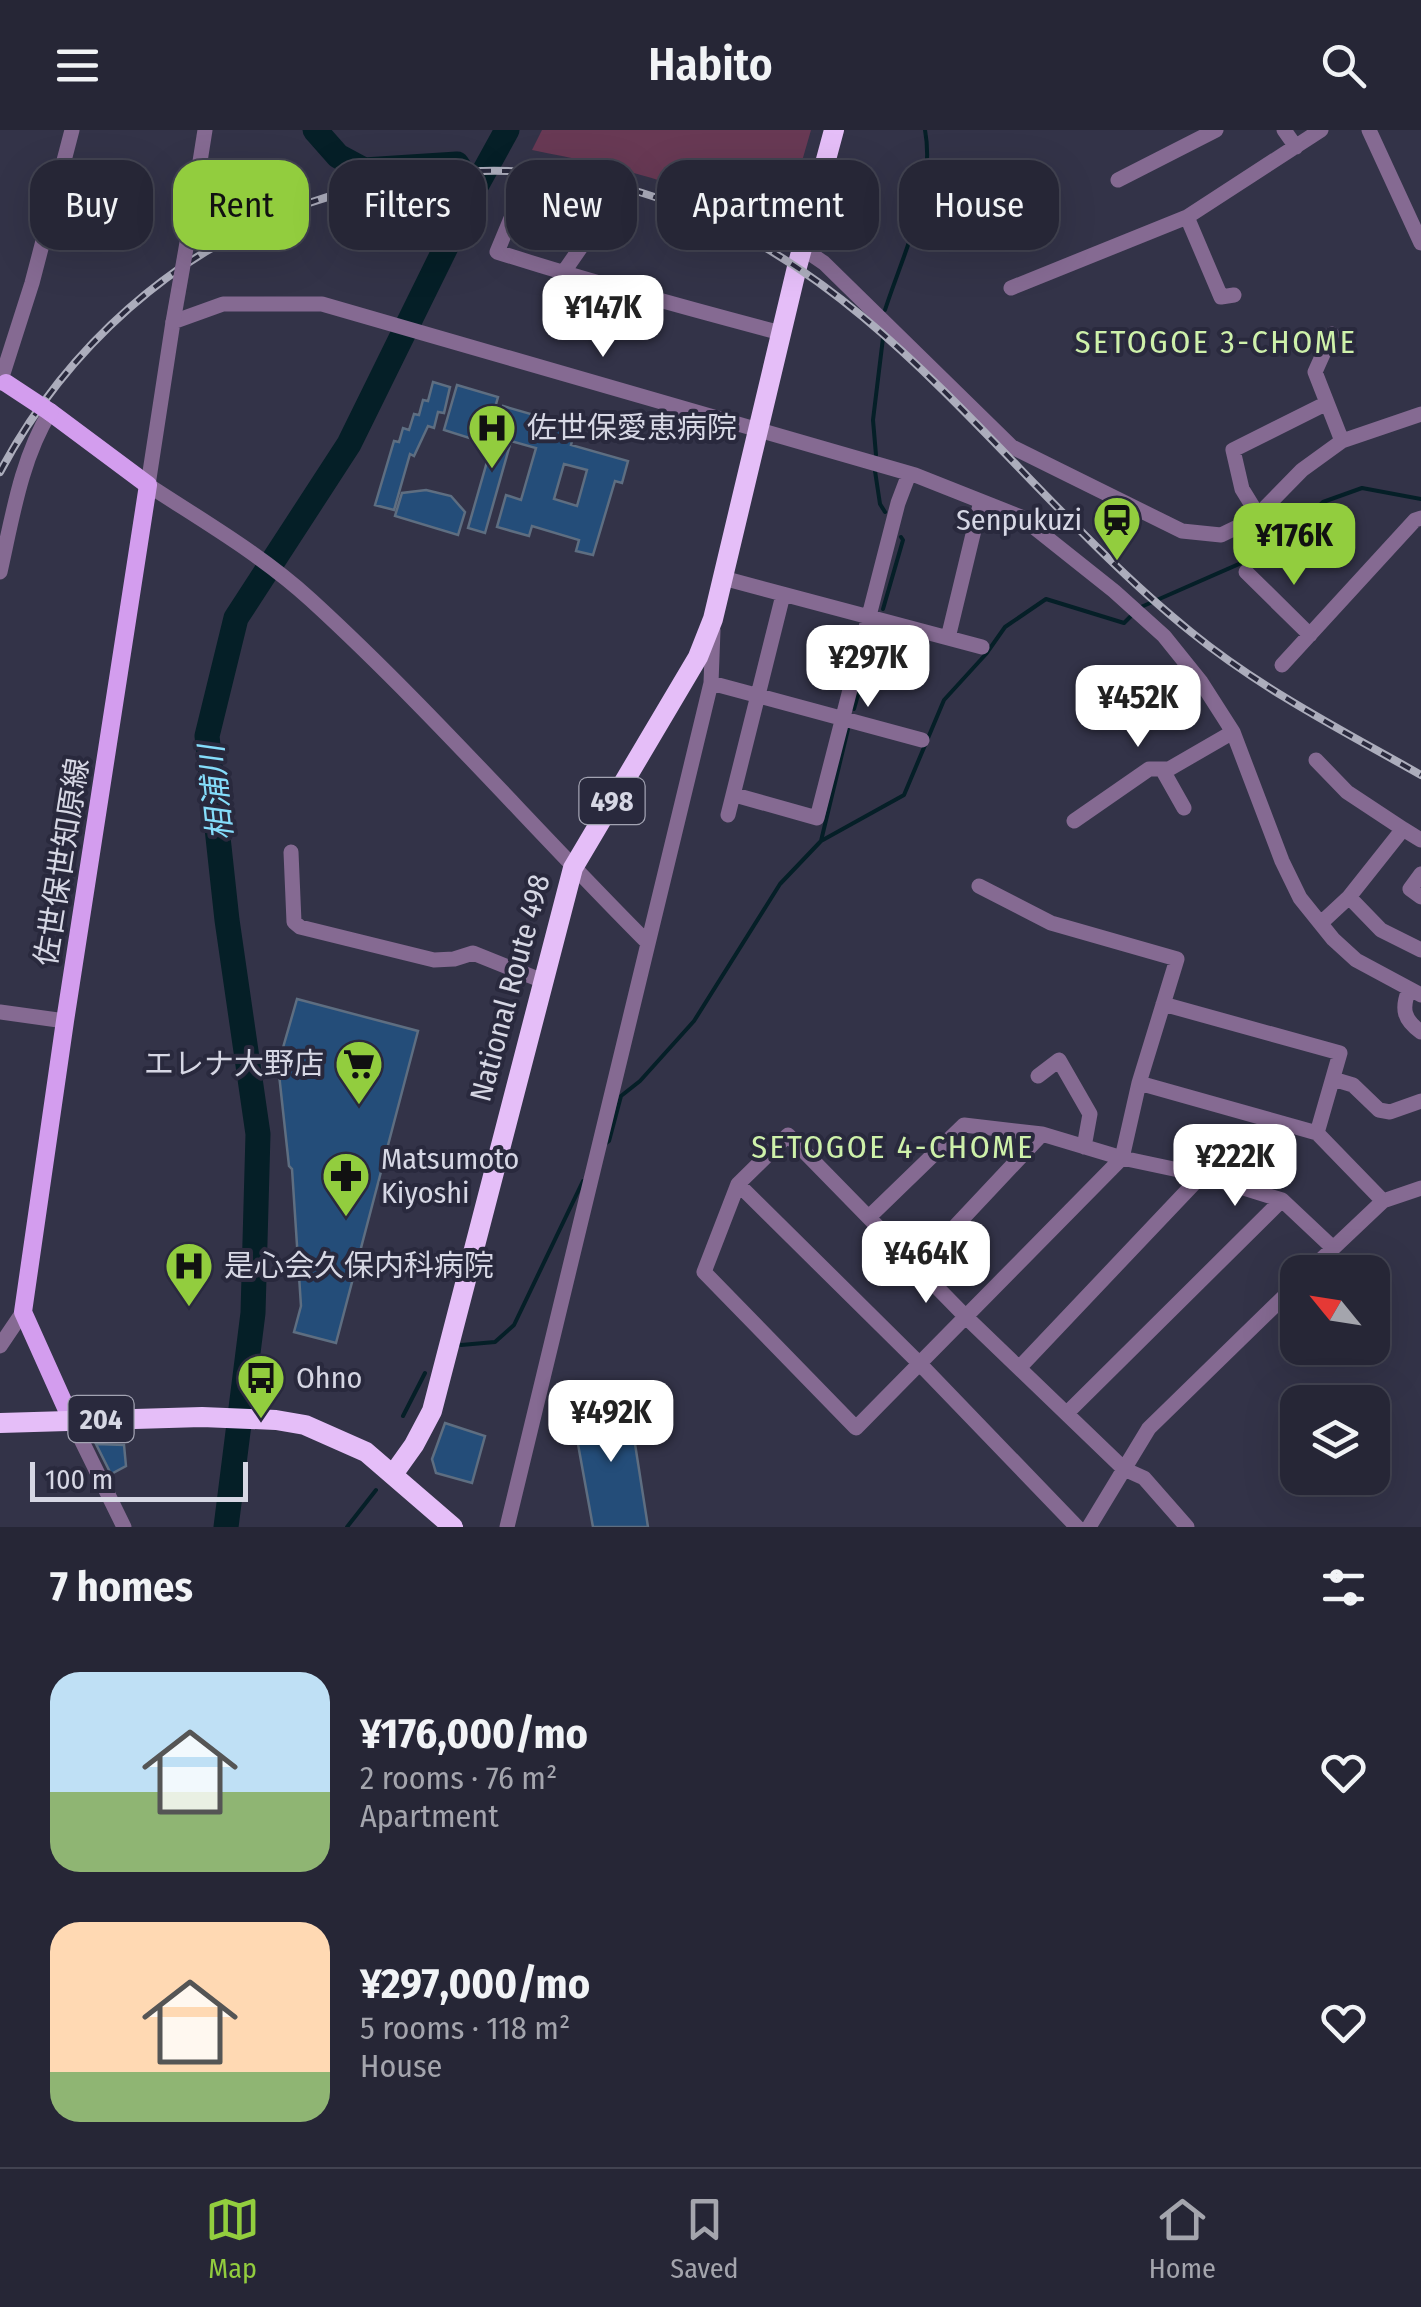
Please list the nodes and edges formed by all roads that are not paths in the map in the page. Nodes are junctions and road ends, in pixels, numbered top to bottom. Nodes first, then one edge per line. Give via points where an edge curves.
1 (72, 130) edge
2 (205, 130) edge
3 (834, 130) edge
4 (1216, 130) edge
5 (1284, 130) edge
6 (1321, 130) edge
7 (1369, 130) edge
8 (1296, 147) junction
9 (826, 160) edge
10 (1118, 180) dead end
11 (1187, 217) junction
12 (1421, 244) edge
13 (802, 250) edge
14 (805, 250) edge
15 (563, 273) junction
16 (1011, 288) dead end
17 (1220, 298) dead end
18 (174, 322) junction
19 (781, 333) junction
20 (1332, 334) dead end
21 (2, 382) edge
22 (1327, 403) junction
23 (50, 412) junction
24 (1421, 414) edge
25 (758, 431) junction
26 (1342, 440) junction
27 (909, 474) junction
28 (148, 485) junction
29 (981, 501) junction
30 (1258, 515) junction
31 (1421, 518) edge
32 (0, 572) edge
33 (1246, 572) dead end
34 (723, 578) junction
35 (783, 594) junction
36 (871, 618) junction
37 (713, 619) junction
38 (1310, 635) junction
39 (948, 638) junction
40 (982, 648) dead end
41 (1282, 665) dead end
42 (712, 683) junction
43 (758, 696) junction
44 (842, 718) junction
45 (1232, 732) junction
46 (922, 740) dead end
47 (1316, 760) dead end
48 (1162, 769) junction
49 (735, 795) junction
50 (1184, 808) dead end
51 (728, 815) dead end
52 (1074, 821) dead end
53 (1403, 829) junction
54 (1421, 840) edge
55 (291, 852) dead end
56 (573, 868) junction
57 (1421, 874) edge
58 (979, 886) dead end
59 (1349, 897) junction
60 (1421, 897) edge
61 (1321, 923) junction
62 (648, 943) junction
63 (1421, 950) edge
64 (543, 982) junction
65 (1415, 993) edge
66 (1163, 1004) junction
67 (0, 1012) edge
68 (64, 1021) junction
69 (1421, 1032) edge
70 (1038, 1076) dead end
71 (1333, 1078) junction
72 (1139, 1083) junction
73 (1421, 1101) edge
74 (1318, 1133) junction
75 (1042, 1134) junction
76 (1084, 1146) junction
77 (1122, 1158) junction
78 (1202, 1174) junction
79 (738, 1184) junction
80 (1421, 1188) edge
81 (1282, 1200) junction
82 (1383, 1201) junction
83 (869, 1216) junction
84 (1333, 1248) junction
85 (1326, 1255) edge
86 (918, 1266) junction
87 (1280, 1301) edge
88 (23, 1312) junction
89 (966, 1316) junction
90 (0, 1346) edge
91 (920, 1364) junction
92 (1018, 1368) junction
93 (1067, 1413) junction
94 (71, 1419) junction
95 (0, 1423) edge
96 (1124, 1469) junction
97 (394, 1473) junction
98 (124, 1527) edge
99 (453, 1527) edge
100 (507, 1527) edge
101 (1077, 1527) edge
102 (1089, 1527) edge
103 (1187, 1527) edge

1 - 21 street
2 - 18 street, bridge
3 - 9 highway, National Route 498 / 498
4 - 10 street
5 - 8 street
6 - 8 street
7 - 12 street
8 - 11 street
11 - 16 street
11 - 17 street
13 - 19 highway, National Route 498 / 498
14 - 30 street via 1012,446 1182,532 1221,534
15 - 15 street via 497,252 512,216 586,233
15 - 19 street
18 - 25 street via 223,304 322,304
18 - 28 street
19 - 25 highway, National Route 498 / 498
20 - 22 street via 1317,347 1315,372
21 - 23 main road, bridge
22 - 26 street
22 - 30 street via 1233,450 1242,489
23 - 28 main road
23 - 32 street via 19,488
24 - 26 street
25 - 27 street
25 - 34 highway, National Route 498 / 498
26 - 30 street
27 - 29 street
27 - 36 street
28 - 56 street via 309,598
28 - 68 main road, 佐世保世知原線
29 - 39 street
29 - 45 street via 1022,517 1164,636
31 - 38 street
33 - 38 street
34 - 35 street
34 - 37 highway, National Route 498 / 498
35 - 36 street
35 - 43 street
36 - 39 street
36 - 44 street
37 - 42 street
37 - 56 highway, National Route 498 / 498 via 698,657
38 - 41 street
39 - 40 street
42 - 43 street
42 - 62 street
43 - 44 street
43 - 49 street
44 - 46 street
44 - 49 street via 817,818
45 - 48 street
45 - 61 street via 1282,860
47 - 53 street via 1347,792
48 - 50 street
48 - 52 street via 1150,770
49 - 51 street
53 - 54 street
53 - 59 street
55 - 64 street via 294,922 300,927 434,960 474,953
56 - 62 street
56 - 64 highway, National Route 498 / 498
57 - 60 street via 1410,889
58 - 66 street via 1051,923 1177,959
59 - 61 street
59 - 63 street via 1381,930
61 - 65 street via 1356,960
62 - 100 street
64 - 97 highway, National Route 498 / 498 via 432,1412
65 - 69 street via 1404,1010
66 - 71 street via 1340,1053
66 - 72 street
67 - 68 street
68 - 88 main road, 佐世保世知原線
70 - 76 street via 1059,1060 1090,1114
71 - 73 street via 1353,1085 1379,1110
71 - 74 street
72 - 74 street
72 - 77 street
74 - 82 street
75 - 76 street
75 - 83 street via 964,1125
75 - 86 street
76 - 77 street
77 - 78 street
77 - 89 street
78 - 81 street
78 - 92 street
79 - 83 street via 788,1135
79 - 91 street
79 - 91 street via 704,1272 856,1428
80 - 82 street
81 - 84 street
81 - 93 street
82 - 84 street
83 - 86 street
84 - 85 street
86 - 89 street
87 - 96 street via 1149,1428
88 - 90 street
88 - 94 main road
89 - 91 street
89 - 92 street
91 - 101 street
92 - 93 street
93 - 96 street
94 - 95 highway, 204
94 - 97 highway, 204 via 276,1420 334,1435
94 - 98 street
96 - 102 street
96 - 103 street via 1144,1478
97 - 99 highway, 204

